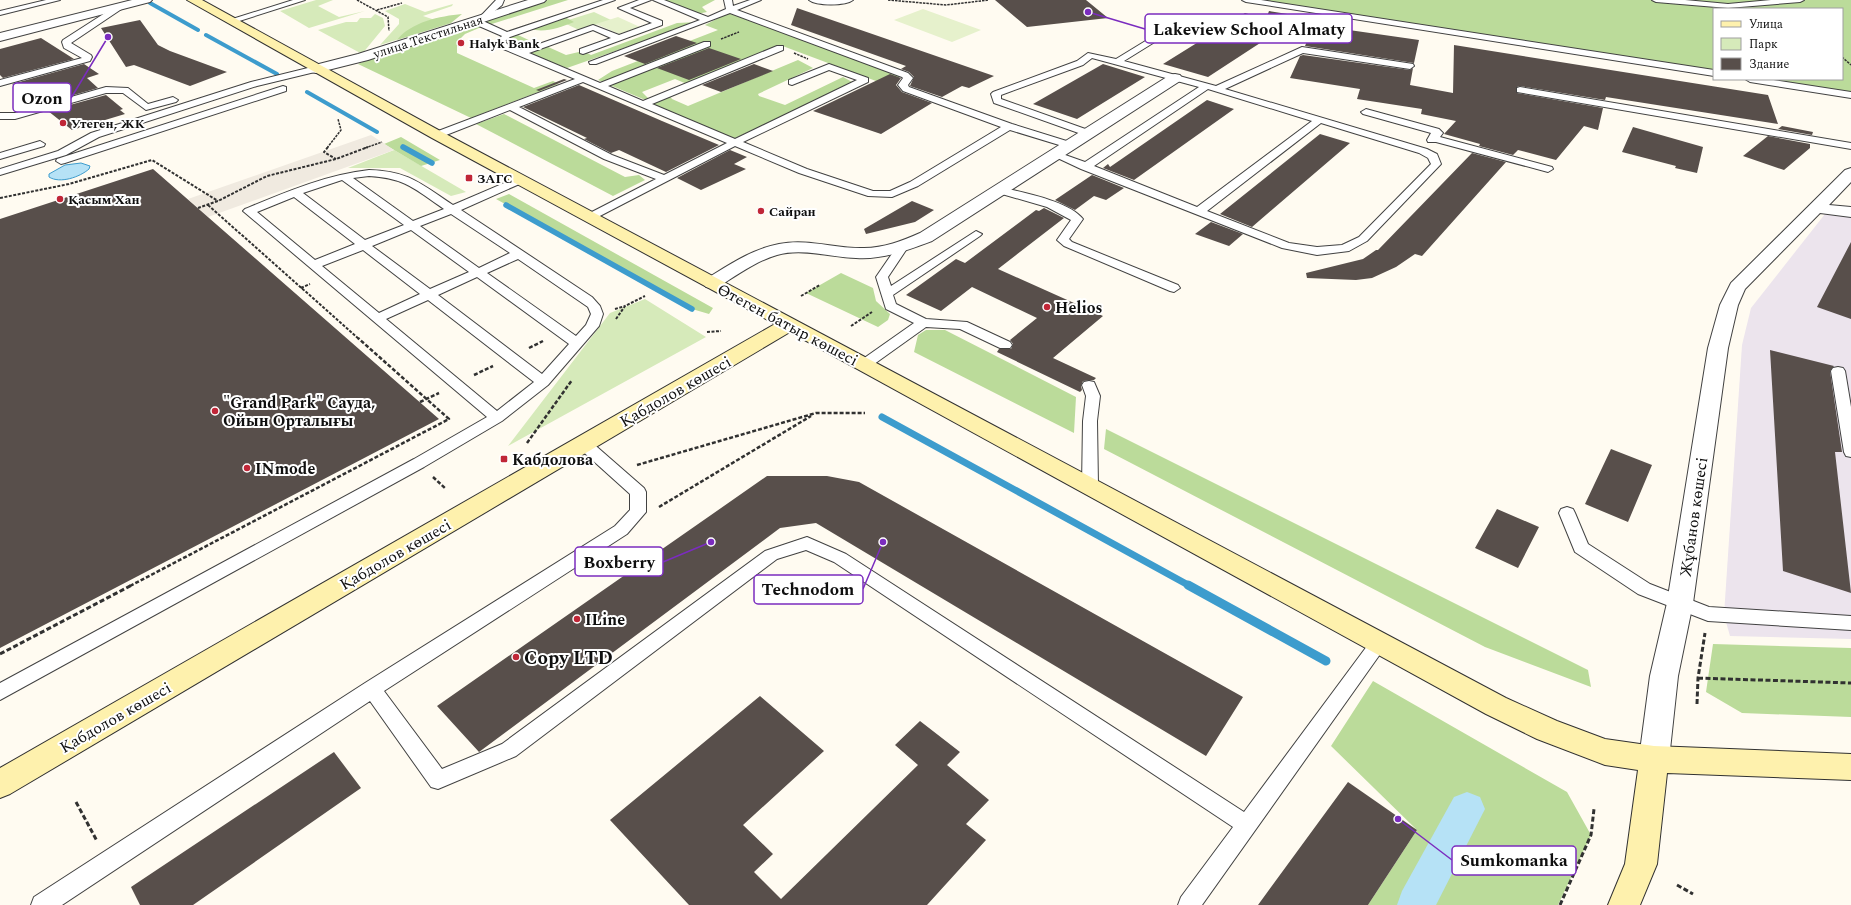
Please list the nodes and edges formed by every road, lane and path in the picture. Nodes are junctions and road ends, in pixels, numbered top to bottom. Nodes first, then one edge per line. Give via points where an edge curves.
1 (56, 0) edge
2 (146, 0) edge
3 (193, 0) edge
4 (301, 0) edge
5 (357, 0) edge
6 (500, 0) edge
7 (540, 0) edge
8 (612, 0) edge
9 (647, 0) edge
10 (657, 0) edge
11 (757, 0) edge
12 (813, 0) edge
13 (848, 0) edge
14 (888, 0) edge
15 (989, 0) edge
16 (1246, 0) edge
17 (1656, 0) edge
18 (1800, 0) edge
19 (402, 3) dead end
20 (729, 5) edge
21 (122, 6) junction
22 (377, 10) junction
23 (0, 14) edge
24 (1191, 17) dead end
25 (478, 20) junction
26 (708, 20) junction
27 (230, 21) junction
28 (507, 35) junction
29 (0, 37) edge
30 (619, 38) junction
31 (707, 44) dead end
32 (780, 48) dead end
33 (583, 51) dead end
34 (522, 53) junction
35 (363, 57) junction
36 (593, 62) dead end
37 (1117, 62) junction
38 (1410, 66) dead end
39 (316, 69) junction
40 (1713, 73) edge
41 (1174, 78) junction
42 (584, 79) junction
43 (1756, 80) edge
44 (792, 82) dead end
45 (0, 83) edge
46 (254, 84) junction
47 (601, 86) junction
48 (1205, 87) junction
49 (1217, 89) junction
50 (283, 90) dead end
51 (1520, 90) dead end
52 (1851, 95) edge
53 (644, 104) junction
54 (510, 107) junction
55 (1366, 112) dead end
56 (0, 116) edge
57 (338, 119) dead end
58 (1318, 121) junction
59 (1009, 126) junction
60 (1088, 133) junction
61 (437, 135) junction
62 (1434, 138) junction
63 (382, 142) dead end
64 (736, 142) junction
65 (40, 144) dead end
66 (1069, 144) junction
67 (1851, 146) edge
68 (1423, 152) junction
69 (1054, 154) junction
70 (0, 156) edge
71 (336, 159) junction
72 (342, 163) dead end
73 (1085, 167) junction
74 (1548, 169) dead end
75 (0, 172) edge
76 (1851, 173) edge
77 (344, 177) junction
78 (666, 179) junction
79 (0, 180) edge
80 (520, 180) junction
81 (999, 190) junction
82 (296, 193) junction
83 (0, 198) edge
84 (218, 201) junction
85 (208, 205) junction
86 (198, 208) dead end
87 (1816, 208) junction
88 (453, 209) junction
89 (1199, 211) junction
90 (1851, 212) edge
91 (590, 217) junction
92 (412, 226) junction
93 (976, 234) dead end
94 (364, 245) junction
95 (902, 247) junction
96 (519, 254) junction
97 (314, 265) junction
98 (478, 272) junction
99 (712, 283) junction
100 (820, 285) dead end
101 (1174, 288) dead end
102 (887, 294) junction
103 (429, 295) junction
104 (801, 296) dead end
105 (872, 312) dead end
106 (377, 318) junction
107 (923, 323) junction
108 (790, 324) junction
109 (851, 326) dead end
110 (721, 331) dead end
111 (707, 332) dead end
112 (577, 343) junction
113 (1005, 345) dead end
114 (865, 364) junction
115 (1838, 371) dead end
116 (543, 382) junction
117 (1089, 385) dead end
118 (816, 413) junction
119 (865, 413) dead end
120 (497, 418) junction
121 (584, 444) junction
122 (1851, 452) edge
123 (428, 472) dead end
124 (615, 472) junction
125 (1090, 486) junction
126 (446, 489) dead end
127 (1567, 513) dead end
128 (621, 530) junction
129 (1680, 603) junction
130 (1708, 614) junction
131 (1851, 622) edge
132 (1379, 643) junction
133 (0, 654) edge
134 (1698, 678) junction
135 (1851, 683) edge
136 (372, 689) junction
137 (0, 692) edge
138 (1697, 704) dead end
139 (1654, 759) junction
140 (1851, 767) edge
141 (0, 784) edge
142 (76, 802) dead end
143 (1594, 809) dead end
144 (1247, 825) junction
145 (109, 862) junction
146 (1677, 885) dead end
147 (1693, 894) dead end
148 (42, 905) edge
149 (1189, 905) edge
150 (1560, 905) edge
151 (1624, 905) edge

1 - 23 lane
2 - 21 street
3 - 27 main road
4 - 27 lane
5 - 22 path
6 - 25 lane
7 - 25 street, улица Текстильная
8 - 28 lane
9 - 30 lane via 622,8 659,23
10 - 26 lane
11 - 20 lane
12 - 13 lane
14 - 15 path via 946,5
16 - 40 lane
17 - 18 lane via 1728,6
19 - 22 path
20 - 26 lane
20 - 59 lane via 905,75 908,78 903,85 906,89
21 - 29 street
21 - 45 lane via 66,42 67,46 88,57 87,59
22 - 35 path via 388,17 390,30
24 - 37 lane
25 - 28 lane
25 - 35 street, улица Текстильная
26 - 36 lane
27 - 39 main road
28 - 34 lane via 501,41 504,46
30 - 33 lane
30 - 34 lane via 593,28
31 - 47 lane
32 - 53 lane
34 - 42 lane
35 - 39 street, улица Текстильная
37 - 41 lane
37 - 60 lane via 1091,55 1080,62 996,94 997,101
38 - 49 lane via 1302,50
39 - 46 lane
39 - 61 main road
41 - 48 lane
41 - 60 street
42 - 47 lane
42 - 54 lane
43 - 52 lane
44 - 64 lane via 829,67 865,80
46 - 56 lane via 207,91 146,107 125,90 106,90 15,116
46 - 75 lane via 95,134 62,153
47 - 53 lane
48 - 49 lane
48 - 73 lane
49 - 58 lane
50 - 79 lane
51 - 67 lane
53 - 64 lane
54 - 61 lane
54 - 78 lane via 608,157
55 - 62 lane via 1435,131 1438,133
57 - 71 path via 341,130 324,152
58 - 68 lane
58 - 89 lane
59 - 64 lane via 914,184 892,194 872,194 802,171
59 - 66 lane
60 - 66 street
61 - 80 main road
62 - 68 lane
62 - 74 lane
63 - 71 path
64 - 78 lane
65 - 70 lane
66 - 69 street
68 - 89 lane via 1433,156 1436,164 1363,239 1345,248 1317,251 1286,246
69 - 73 lane
69 - 81 street
71 - 72 path
71 - 84 path via 267,176
73 - 89 lane
76 - 87 street, Жұбанов көшесі
77 - 82 lane
77 - 88 lane via 364,173 397,174
77 - 92 lane
78 - 91 lane
80 - 88 lane
80 - 91 main road, Өтеген батыр көшесі
81 - 95 street via 926,237
81 - 101 lane via 1072,214 1077,219 1063,240 1068,244
82 - 94 lane
82 - 97 lane via 249,211
83 - 84 path via 69,184 152,160
84 - 85 path
85 - 86 path
85 - 133 path via 449,419
87 - 90 street
87 - 129 street, Жұбанов көшесі via 1737,287 1729,304 1718,348
88 - 92 lane
88 - 96 lane
91 - 99 main road, Өтеген батыр көшесі
92 - 94 lane
92 - 98 lane
93 - 102 lane
94 - 97 lane
94 - 103 lane
95 - 99 street via 857,254 802,246 779,249 761,255
95 - 102 lane via 882,277
96 - 98 lane
96 - 112 lane via 594,306 597,314 592,326
97 - 106 lane
98 - 103 lane
98 - 112 lane
99 - 108 main road, Өтеген батыр көшесі
100 - 104 path
102 - 107 lane via 890,306
103 - 106 lane
103 - 116 lane
105 - 109 path
106 - 120 lane
107 - 113 lane via 962,325
107 - 114 lane
108 - 114 main road, Өтеген батыр көшесі
108 - 121 main road, Қабдолов көшесі
110 - 111 path
112 - 116 lane
114 - 125 main road, Өтеген батыр көшесі
115 - 122 lane
116 - 120 lane
117 - 125 lane via 1093,396 1090,421
118 - 119 path
118 - 124 path
118 - 128 path
120 - 137 lane
121 - 124 lane
121 - 141 main road, Қабдолов көшесі
123 - 126 path
124 - 128 lane via 638,492 638,512
125 - 132 main road, Өтеген батыр көшесі
127 - 129 lane via 1581,548 1644,589
128 - 136 lane
129 - 130 lane
129 - 139 street, Жұбанов көшесі via 1664,676
130 - 131 lane
130 - 134 path
132 - 139 main road, Өтеген батыр көшесі via 1496,706 1547,730 1605,752
132 - 144 lane
134 - 135 path
134 - 138 path
136 - 144 lane via 438,780 509,750 771,555 807,543 840,558
136 - 145 lane
139 - 140 main road
139 - 151 main road, Жұбанов көшесі via 1641,864
142 - 145 path
143 - 150 path via 1591,835
144 - 149 lane
145 - 148 lane
146 - 147 path

